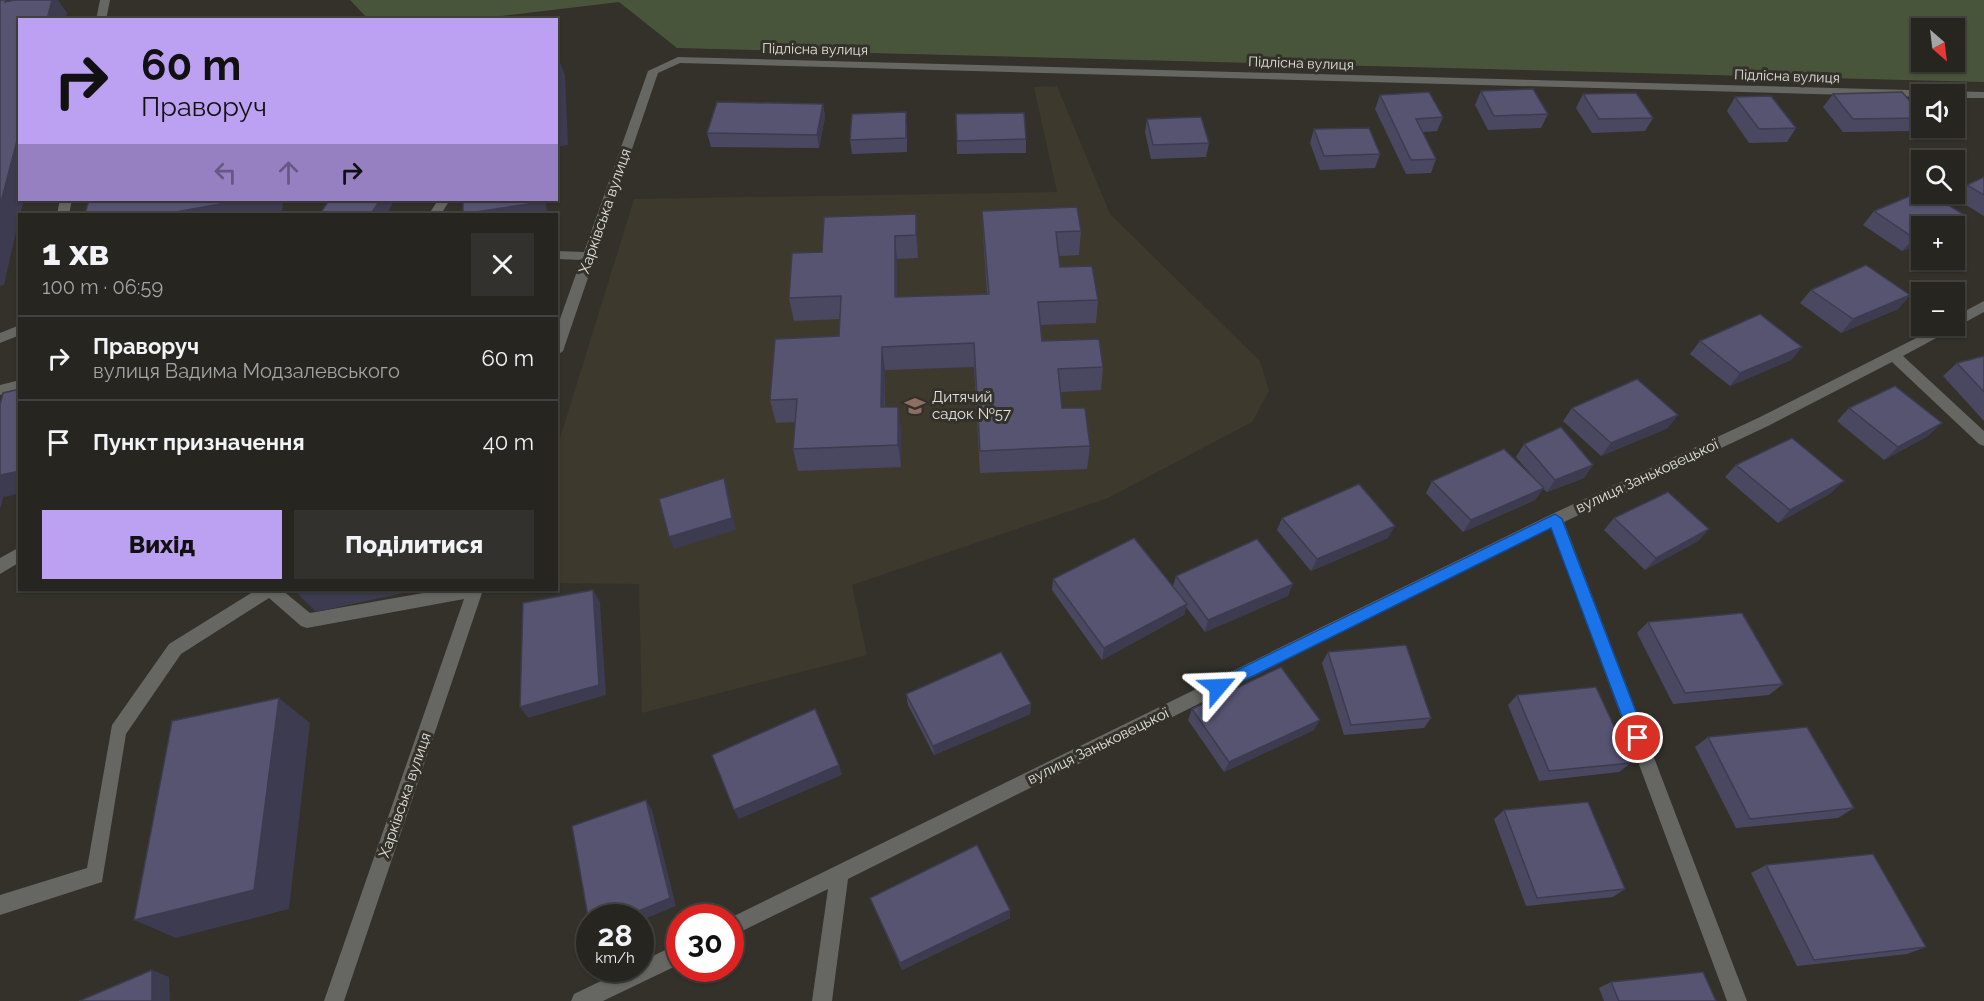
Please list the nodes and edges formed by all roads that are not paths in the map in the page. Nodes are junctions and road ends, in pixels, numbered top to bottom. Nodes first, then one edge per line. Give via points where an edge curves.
1 (105, 0) edge
2 (101, 18) edge
3 (653, 71) joint
4 (1911, 93) edge
5 (1965, 95) edge
6 (1984, 95) edge
7 (558, 255) edge
8 (589, 256) junction
9 (1984, 306) edge
10 (1965, 317) edge
11 (18, 331) edge
12 (1932, 336) edge
13 (0, 338) edge
14 (558, 345) edge
15 (1895, 356) junction
16 (18, 386) edge
17 (0, 390) edge
18 (1984, 440) edge
19 (1555, 519) junction
20 (18, 554) edge
21 (0, 567) edge
22 (267, 591) edge
23 (270, 591) edge
24 (470, 591) edge
25 (475, 591) edge
26 (839, 875) junction
27 (0, 905) edge
28 (744, 921) edge
29 (666, 960) edge
30 (334, 1001) edge
31 (580, 1001) edge
32 (822, 1001) edge
33 (1737, 1001) edge

1 - 2 street
3 - 4 street, Підлісна вулиця via 678,60
3 - 8 street, Харківська вулиця
5 - 6 street
7 - 8 street
8 - 14 street, Харківська вулиця
9 - 10 street
11 - 13 street
12 - 15 street, вулиця Заньковецької
15 - 18 street
15 - 19 street, вулиця Заньковецької
16 - 17 street
19 - 26 street, вулиця Заньковецької
19 - 33 street
20 - 21 street
22 - 27 street via 175,649 118,731 95,875
23 - 24 street via 307,621
25 - 30 street, Харківська вулиця
26 - 28 street, вулиця Заньковецької
26 - 32 street
29 - 31 street

